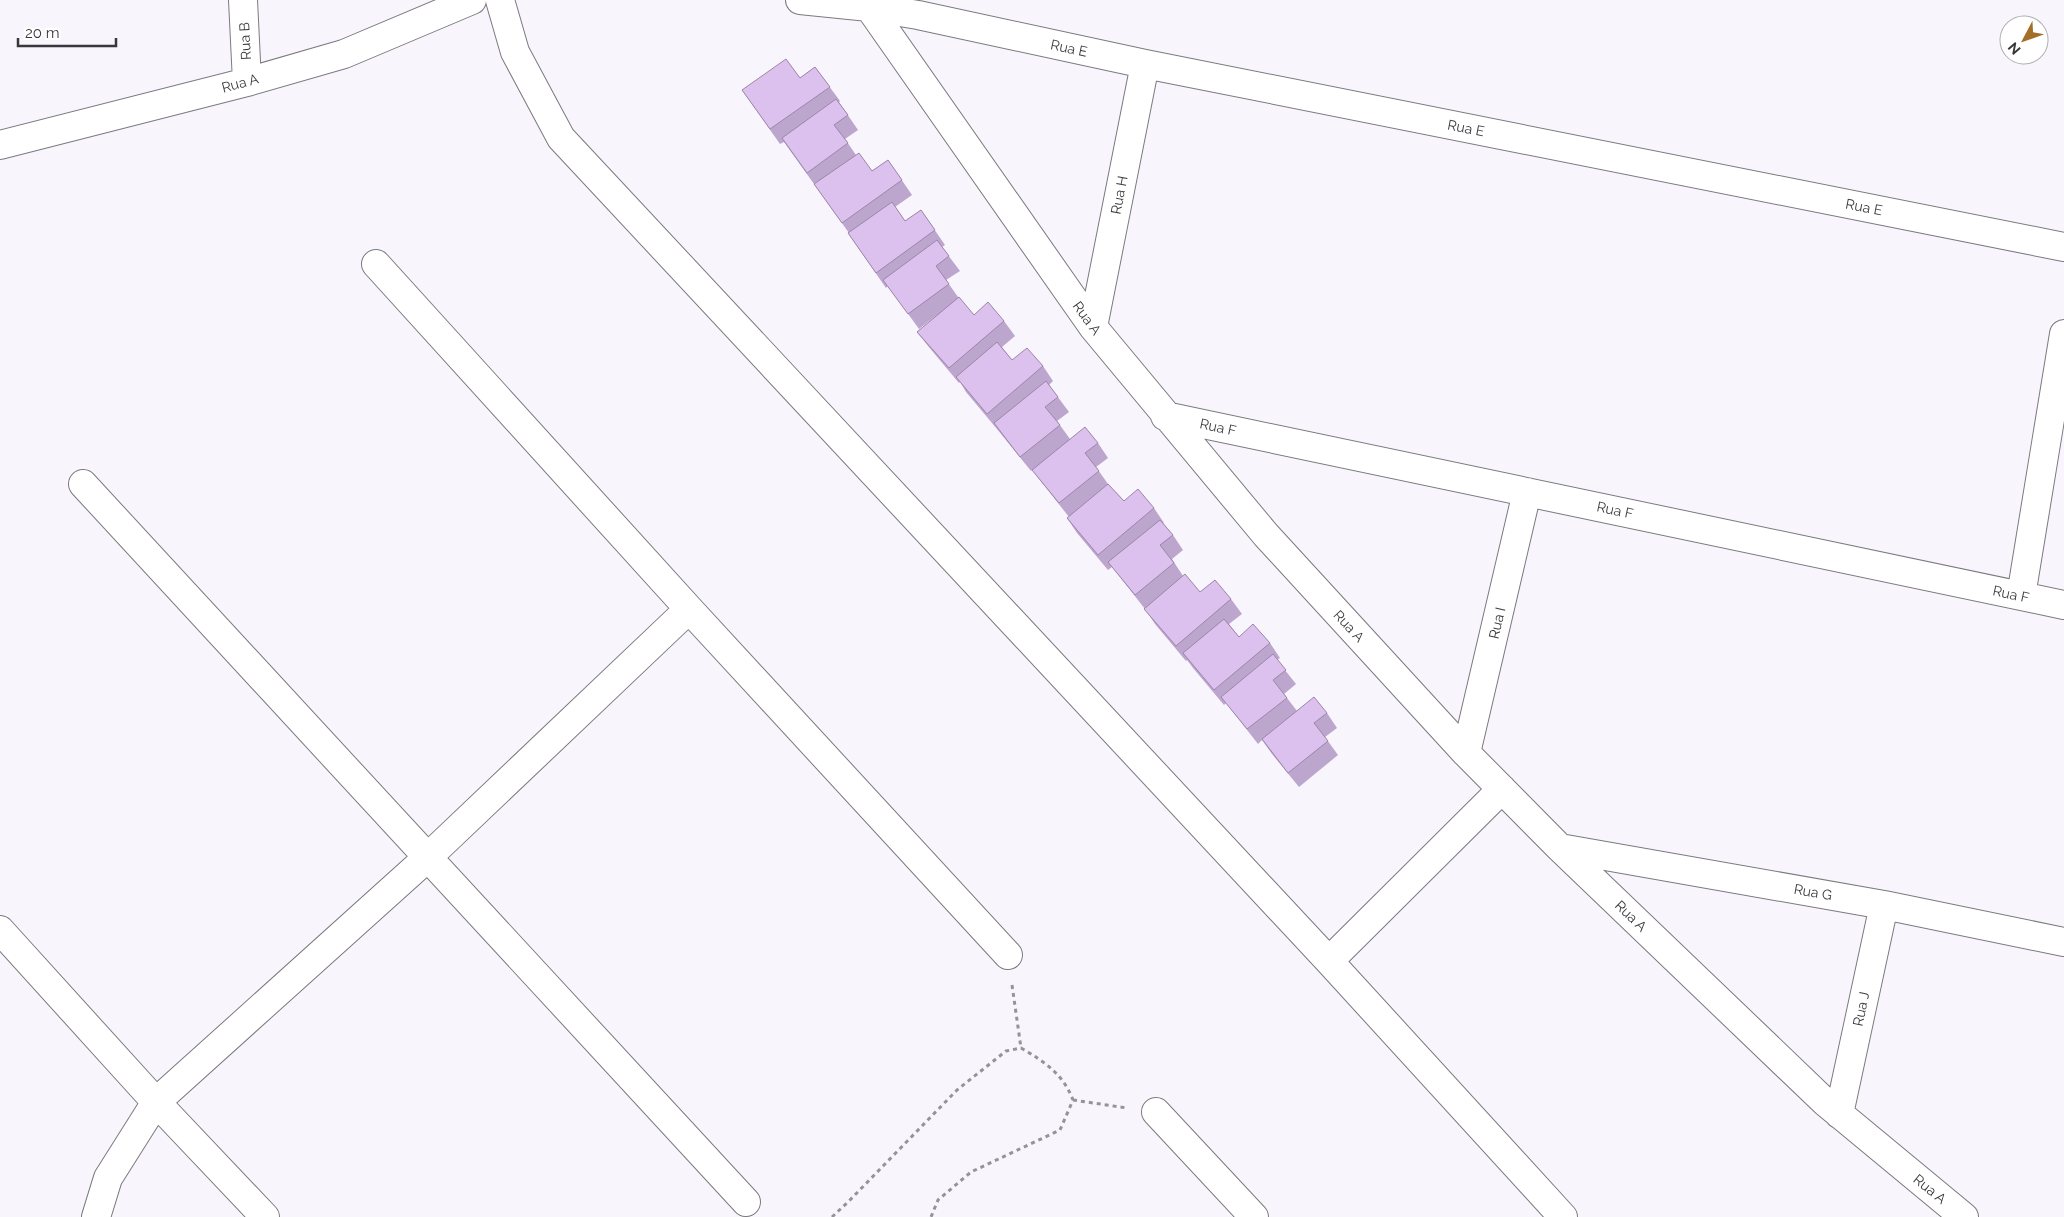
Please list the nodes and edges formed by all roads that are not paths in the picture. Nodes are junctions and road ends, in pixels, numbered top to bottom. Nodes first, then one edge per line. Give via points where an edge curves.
1 (243, 0) edge
2 (472, 0) edge
3 (500, 0) edge
4 (800, 0) edge
5 (869, 7) junction
6 (1145, 64) junction
7 (247, 82) junction
8 (0, 145) edge
9 (2064, 247) edge
10 (376, 264) dead end
11 (1093, 327) junction
12 (2064, 334) edge
13 (1165, 416) junction
14 (83, 484) dead end
15 (1527, 492) junction
16 (2021, 596) junction
17 (2064, 605) edge
18 (689, 609) junction
19 (1466, 753) junction
20 (1502, 789) junction
21 (1560, 848) junction
22 (427, 858) junction
23 (1884, 905) junction
24 (0, 930) edge
25 (2064, 942) edge
26 (1008, 955) road end
27 (1329, 961) junction
28 (156, 1102) junction
29 (1156, 1112) road end
30 (1839, 1114) junction
31 (746, 1202) dead end
32 (96, 1217) edge
33 (265, 1217) edge
34 (1254, 1217) edge
35 (1562, 1217) edge
36 (1964, 1217) edge

1 - 7 street, Rua B
2 - 7 street, Rua A via 344,54
3 - 27 street via 515,52 561,138
4 - 5 street
5 - 6 street, Rua E
5 - 11 street, Rua A
6 - 9 street, Rua E
6 - 11 street, Rua H
7 - 8 street, Rua A
10 - 18 street
11 - 13 street, Rua A
12 - 16 street
13 - 15 street, Rua F
13 - 19 street, Rua A via 1266,536
14 - 22 street
15 - 16 street, Rua F
15 - 19 street, Rua I
16 - 17 street, Rua F
18 - 22 street
18 - 26 street
19 - 20 street, Rua A
20 - 21 street, Rua A
20 - 27 street
21 - 23 street, Rua G
21 - 30 street, Rua A
22 - 28 street
22 - 31 street
23 - 25 street, Rua G
23 - 30 street, Rua J
24 - 28 street
27 - 35 street
28 - 32 street via 108,1178
28 - 33 street
29 - 34 street
30 - 36 street, Rua A

